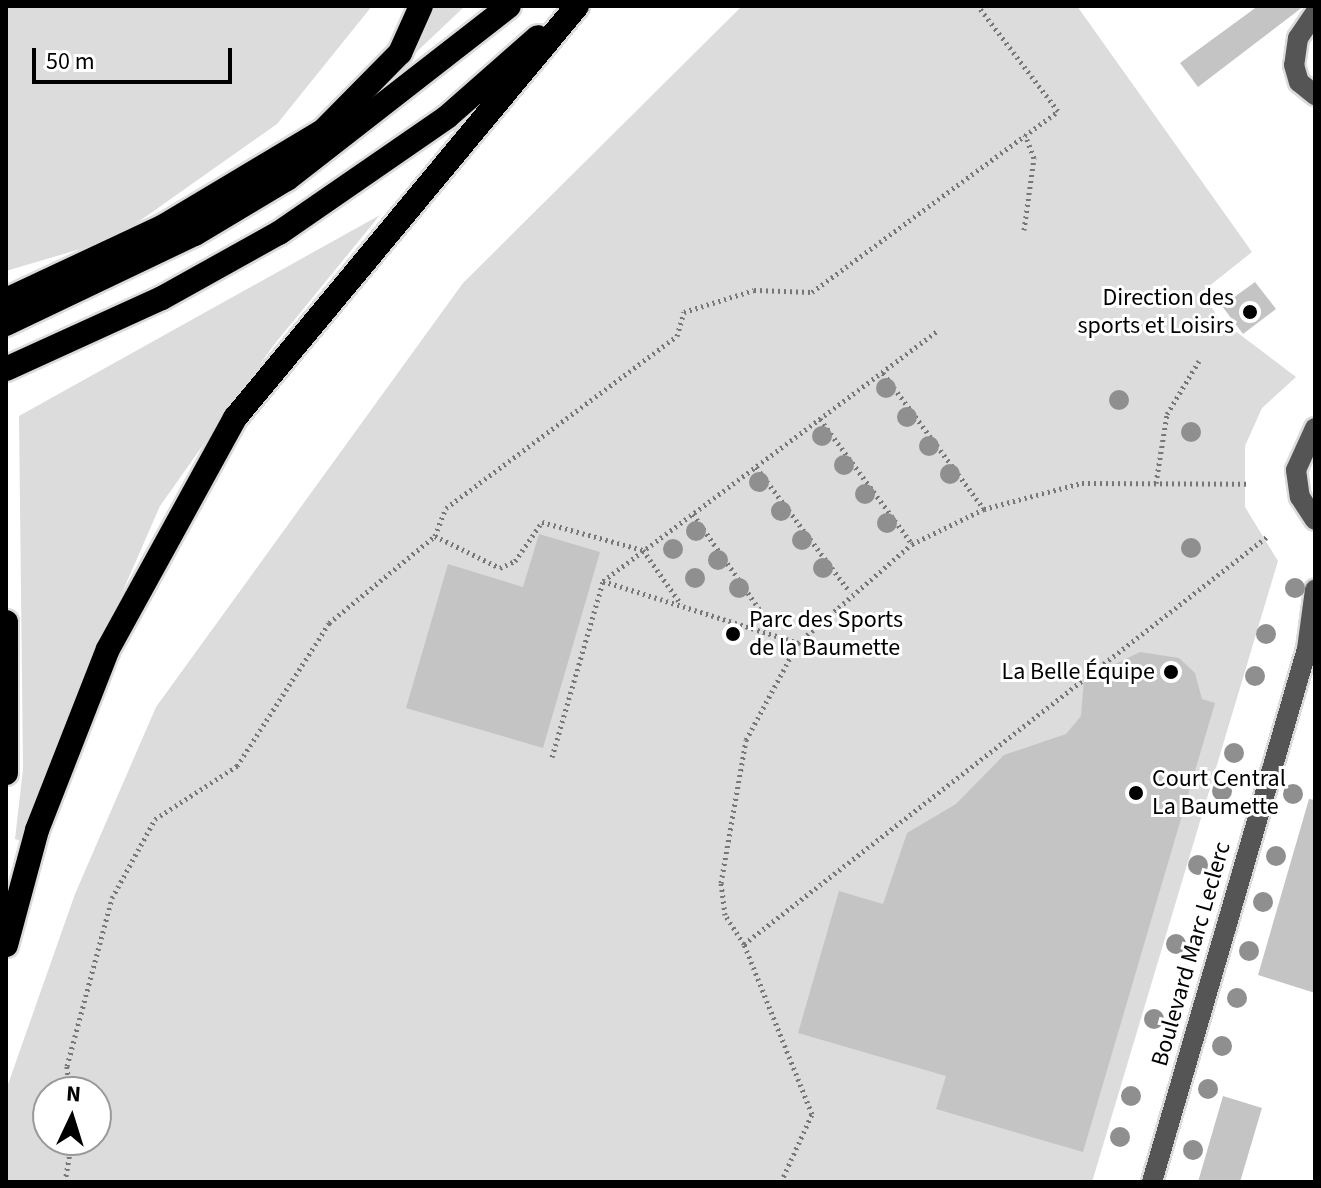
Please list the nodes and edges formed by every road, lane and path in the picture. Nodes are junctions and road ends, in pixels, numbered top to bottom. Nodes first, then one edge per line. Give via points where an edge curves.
1 (421, 6) edge
2 (509, 6) edge
3 (574, 6) edge
4 (978, 6) edge
5 (1315, 13) edge
6 (1315, 95) edge
7 (1025, 135) junction
8 (1024, 230) dead end
9 (51, 292) junction
10 (6, 300) edge
11 (6, 324) edge
12 (936, 332) dead end
13 (1199, 361) dead end
14 (6, 369) edge
15 (883, 373) junction
16 (820, 419) junction
17 (1315, 428) edge
18 (756, 467) junction
19 (1156, 483) junction
20 (1249, 484) dead end
21 (984, 509) junction
22 (693, 514) junction
23 (1315, 520) edge
24 (435, 536) junction
25 (1268, 536) dead end
26 (912, 544) junction
27 (643, 550) junction
28 (603, 581) junction
29 (1315, 590) edge
30 (850, 592) junction
31 (681, 605) junction
32 (6, 622) edge
33 (774, 631) junction
34 (1311, 642) edge
35 (798, 643) junction
36 (552, 757) dead end
37 (6, 773) edge
38 (744, 944) junction
39 (6, 945) edge
40 (68, 1076) edge
41 (69, 1156) edge
42 (65, 1182) edge
43 (781, 1182) edge
44 (1152, 1182) edge

1 - 9 highway via 400,53 323,131
2 - 9 highway via 287,179
3 - 14 highway via 369,175 162,298
3 - 39 highway via 235,418 108,649 37,830
4 - 7 path via 1058,111
5 - 6 street via 1298,38 1294,65 1299,82
7 - 8 path via 1034,158
7 - 24 path via 812,292 795,297 754,290 684,312 677,336 446,508
9 - 10 highway
9 - 11 highway
12 - 15 path
13 - 19 path via 1167,414
15 - 16 path
15 - 21 path
16 - 18 path
16 - 26 path
17 - 23 street via 1296,470 1300,497
18 - 22 path
18 - 30 path
19 - 20 path
19 - 21 path via 1082,483
21 - 26 path
22 - 27 path
22 - 33 path
24 - 27 path via 500,568 515,561 542,522
24 - 40 path via 329,623 237,766 155,819 112,898
25 - 38 path
26 - 30 path
27 - 28 path
27 - 31 path
28 - 31 path
28 - 36 path
29 - 34 street, Boulevard Marc Leclerc
30 - 35 path
31 - 33 path
32 - 37 highway
33 - 35 path
34 - 44 street, Boulevard Marc Leclerc
35 - 38 path via 746,740 730,813 725,915
38 - 43 path via 812,1114
41 - 42 path

